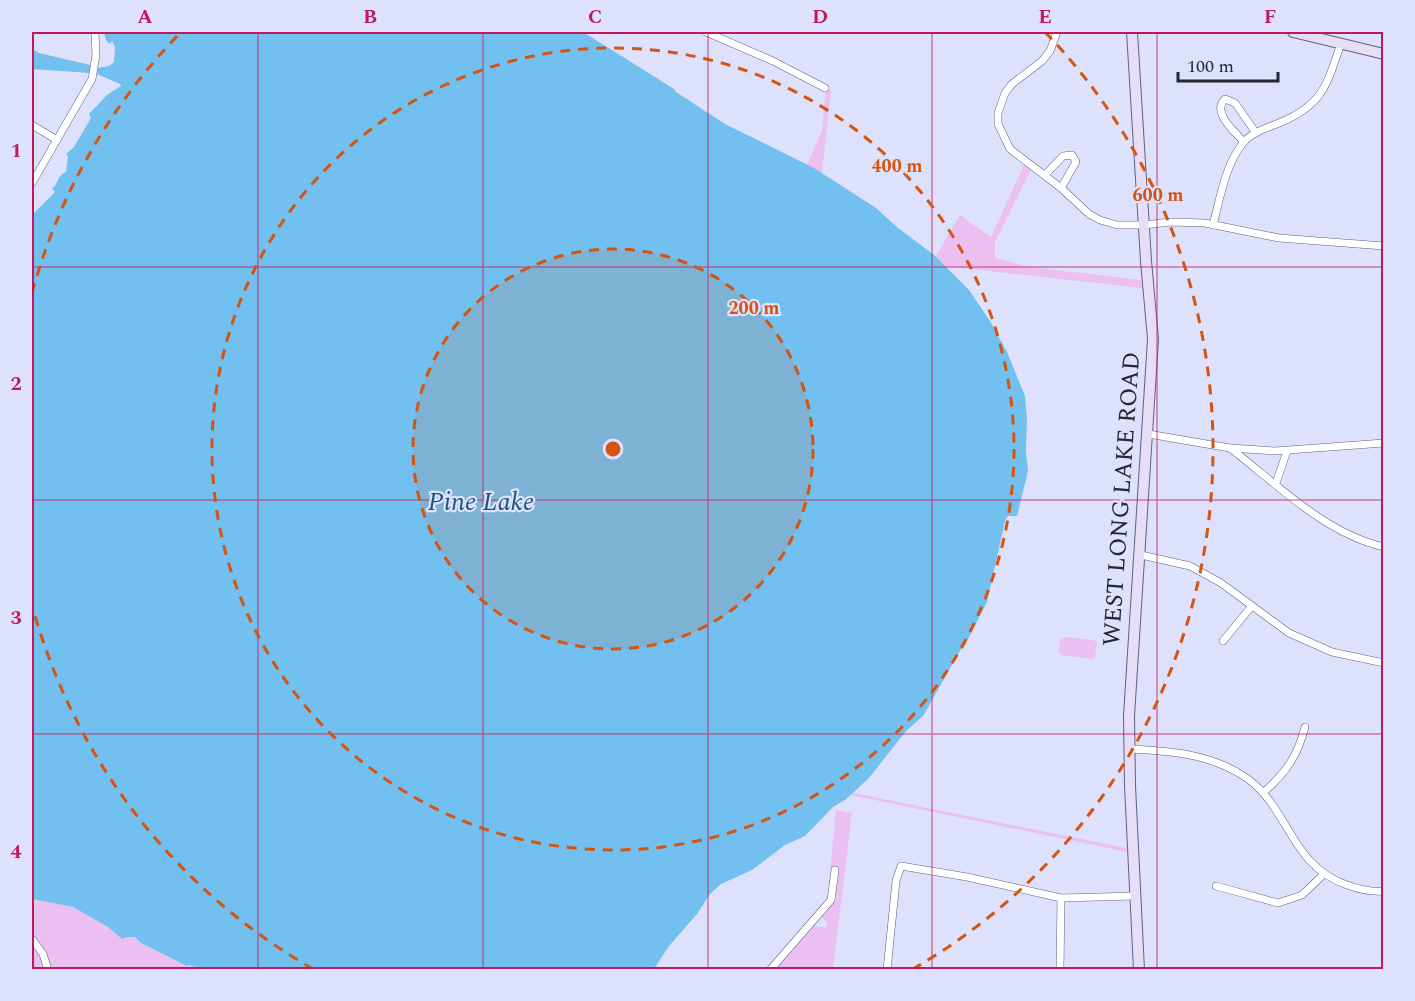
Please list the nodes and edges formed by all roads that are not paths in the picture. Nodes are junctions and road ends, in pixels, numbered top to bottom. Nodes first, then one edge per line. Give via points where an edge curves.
1 (94, 32) edge
2 (706, 32) edge
3 (1057, 32) edge
4 (1132, 32) edge
5 (1293, 32) edge
6 (1341, 43) junction
7 (1383, 54) edge
8 (825, 88) dead end
9 (32, 125) edge
10 (1256, 133) junction
11 (57, 140) junction
12 (1244, 142) junction
13 (1045, 175) junction
14 (32, 183) edge
15 (1061, 188) junction
16 (1144, 225) junction
17 (1213, 225) junction
18 (1383, 246) edge
19 (1148, 434) junction
20 (1383, 443) edge
21 (1230, 448) junction
22 (1287, 451) junction
23 (1276, 483) junction
24 (1383, 547) edge
25 (1141, 555) junction
26 (1251, 607) junction
27 (1223, 641) dead end
28 (1383, 663) edge
29 (1305, 727) dead end
30 (1129, 749) junction
31 (1263, 793) junction
32 (835, 870) dead end
33 (1324, 874) junction
34 (1216, 886) dead end
35 (1383, 891) edge
36 (1136, 896) junction
37 (1061, 898) junction
38 (32, 939) edge
39 (48, 969) edge
40 (770, 969) edge
41 (886, 969) edge
42 (1060, 969) edge
43 (1140, 969) edge

1 - 11 street via 92,78
2 - 8 street
3 - 13 street via 1042,61 1005,93 998,113 1001,134 1010,149
4 - 16 main road, WEST LONG LAKE ROAD
5 - 6 main road
6 - 7 main road
6 - 10 street via 1328,81 1314,103 1292,118
9 - 11 street
10 - 12 street
10 - 12 street via 1235,103 1222,100 1222,114
11 - 14 street
12 - 17 street via 1234,158
13 - 15 street
13 - 15 street via 1063,156 1072,155 1076,162
15 - 16 street via 1100,220 1117,225
16 - 17 street
16 - 19 main road, WEST LONG LAKE ROAD via 1153,339
17 - 18 street via 1279,238
19 - 21 street
19 - 25 main road, WEST LONG LAKE ROAD
20 - 22 street
21 - 22 street
21 - 23 street
22 - 23 street
23 - 24 street via 1335,529
25 - 26 street via 1190,566 1221,583
25 - 30 main road, WEST LONG LAKE ROAD
26 - 27 street
26 - 28 street via 1288,633 1332,652
29 - 31 street via 1285,773
30 - 31 street via 1205,758 1226,765
30 - 36 main road, WEST LONG LAKE ROAD
31 - 33 street via 1301,852
32 - 40 street via 831,900
33 - 34 street via 1302,895 1278,903
33 - 35 street via 1355,888
36 - 37 street
36 - 43 main road, WEST LONG LAKE ROAD
37 - 41 street via 901,866
37 - 42 street
38 - 39 street

